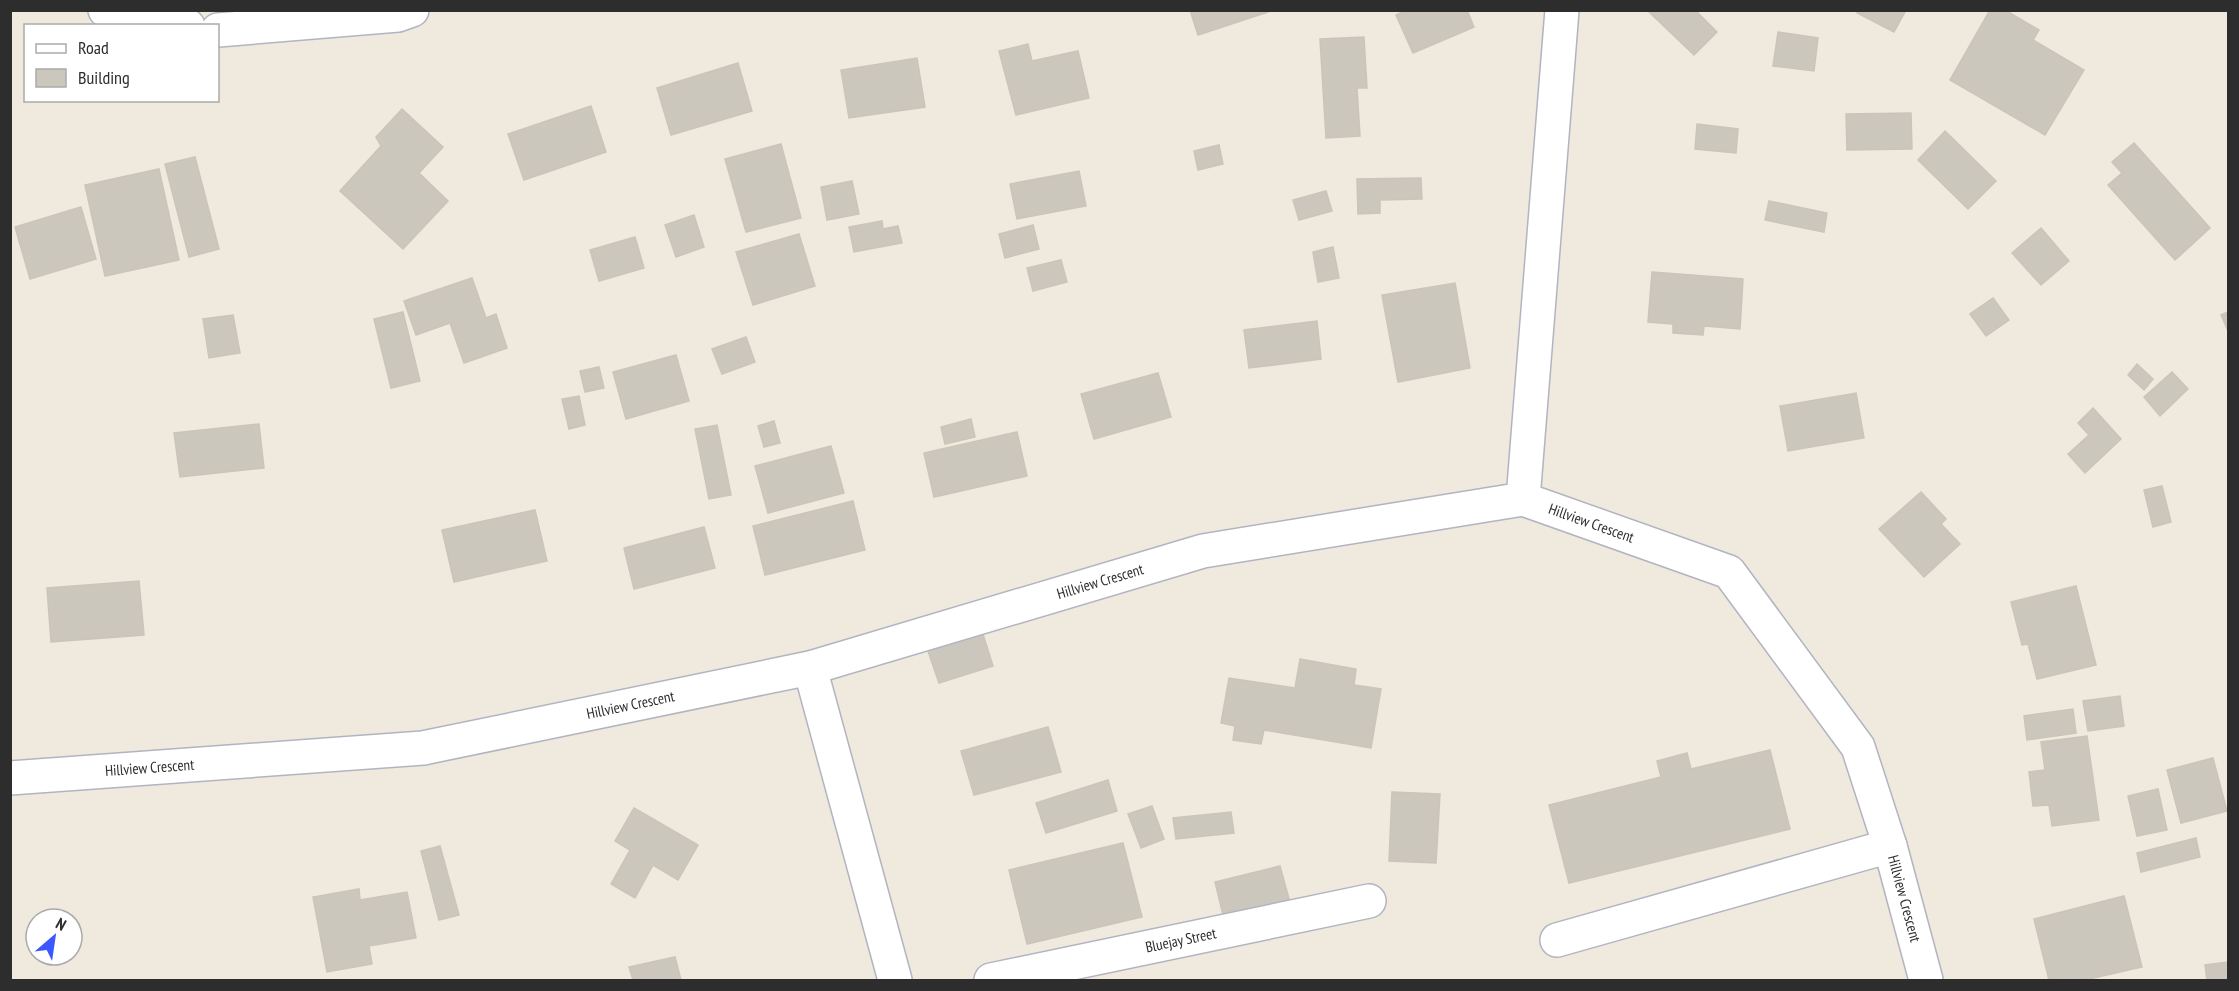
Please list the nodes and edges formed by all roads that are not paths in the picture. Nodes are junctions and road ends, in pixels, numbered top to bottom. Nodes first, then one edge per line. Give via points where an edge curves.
1 (105, 10) edge
2 (412, 10) edge
3 (1562, 10) edge
4 (178, 24) edge
5 (219, 30) edge
6 (1523, 499) junction
7 (810, 668) junction
8 (10, 778) edge
9 (1890, 846) junction
10 (1369, 901) dead end
11 (1557, 940) dead end
12 (895, 981) edge
13 (991, 981) edge
14 (1926, 981) edge

1 - 4 street
2 - 5 street via 398,15
3 - 6 street
6 - 7 street, Hillview Crescent via 1203,551
6 - 9 street, Hillview Crescent via 1730,572 1858,747
7 - 8 street, Hillview Crescent via 423,748
7 - 12 street
9 - 11 street
9 - 14 street, Hillview Crescent
10 - 13 street, Bluejay Street

